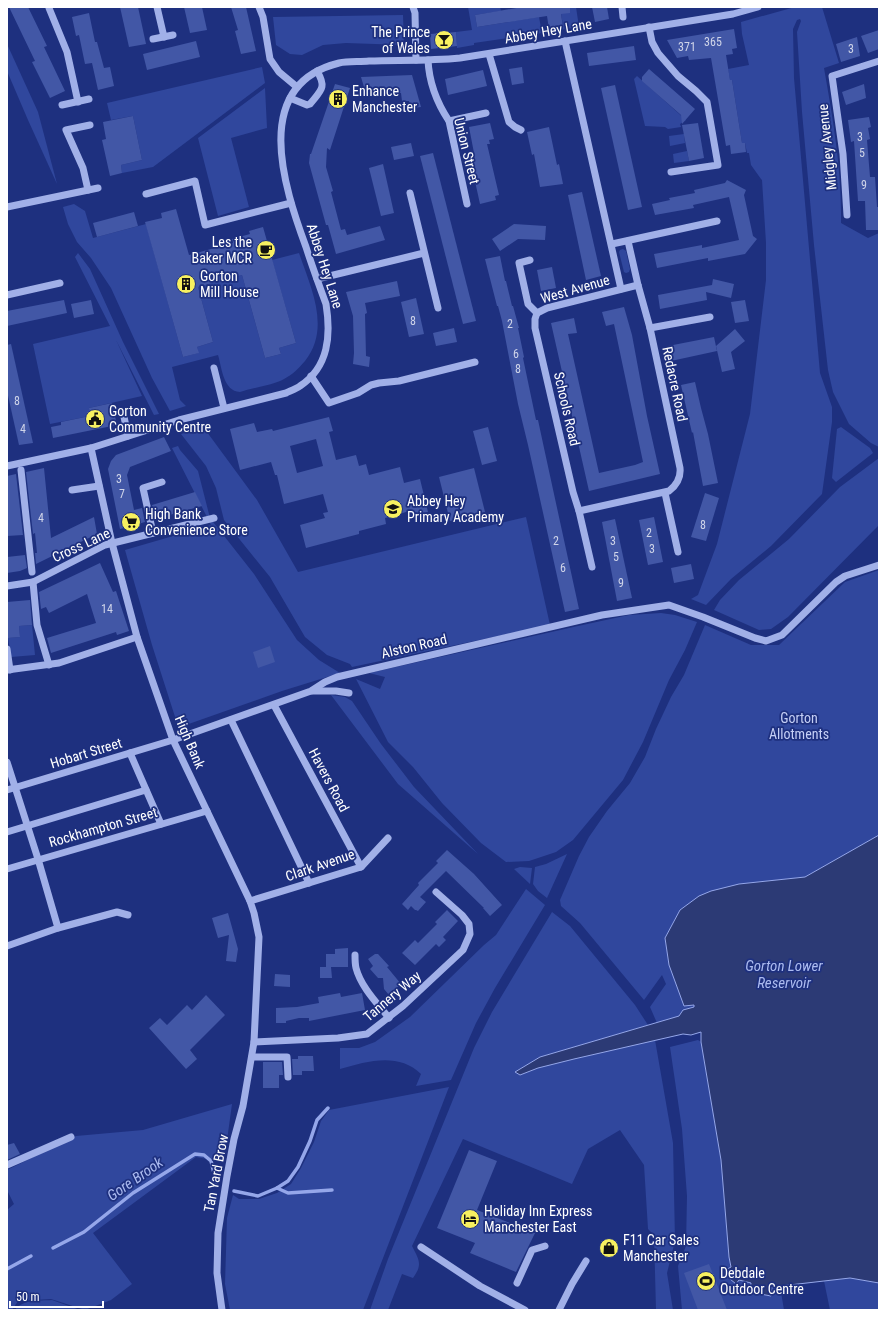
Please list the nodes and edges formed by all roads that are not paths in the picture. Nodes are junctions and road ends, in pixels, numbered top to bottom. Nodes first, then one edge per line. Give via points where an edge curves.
1 (50, 7) edge
2 (158, 7) edge
3 (259, 7) edge
4 (413, 7) edge
5 (622, 7) edge
6 (758, 7) edge
7 (623, 17) dead end
8 (649, 27) junction
9 (173, 34) dead end
10 (164, 37) junction
11 (153, 39) dead end
12 (565, 41) junction
13 (489, 54) junction
14 (416, 60) junction
15 (428, 60) junction
16 (879, 61) edge
17 (317, 71) junction
18 (297, 87) junction
19 (290, 98) junction
20 (89, 99) dead end
21 (78, 102) junction
22 (62, 105) dead end
23 (486, 113) dead end
24 (449, 122) junction
25 (90, 125) dead end
26 (521, 130) dead end
27 (671, 172) dead end
28 (98, 188) dead end
29 (88, 190) junction
30 (410, 193) dead end
31 (146, 194) dead end
32 (291, 203) junction
33 (467, 204) dead end
34 (7, 207) edge
35 (847, 215) dead end
36 (717, 221) dead end
37 (628, 241) junction
38 (612, 244) junction
39 (424, 253) junction
40 (530, 260) dead end
41 (317, 278) junction
42 (60, 283) dead end
43 (638, 285) junction
44 (621, 289) junction
45 (7, 295) edge
46 (438, 308) dead end
47 (537, 313) junction
48 (710, 317) dead end
49 (650, 328) junction
50 (475, 362) dead end
51 (214, 368) dead end
52 (311, 376) junction
53 (224, 408) junction
54 (123, 412) dead end
55 (128, 436) junction
56 (91, 448) junction
57 (7, 466) edge
58 (21, 470) dead end
59 (162, 482) dead end
60 (99, 486) junction
61 (72, 490) dead end
62 (665, 493) junction
63 (579, 511) junction
64 (214, 518) dead end
65 (153, 533) junction
66 (112, 543) junction
67 (678, 552) dead end
68 (879, 565) edge
69 (592, 567) dead end
70 (32, 572) dead end
71 (33, 582) junction
72 (7, 586) edge
73 (137, 637) junction
74 (7, 649) edge
75 (49, 665) junction
76 (8, 670) edge
77 (312, 691) junction
78 (349, 693) dead end
79 (274, 705) junction
80 (231, 720) junction
81 (173, 740) junction
82 (130, 753) junction
83 (7, 762) edge
84 (16, 787) junction
85 (7, 790) edge
86 (146, 790) junction
87 (207, 811) junction
88 (161, 824) junction
89 (27, 826) junction
90 (7, 832) edge
91 (388, 838) dead end
92 (38, 860) junction
93 (361, 867) junction
94 (7, 869) edge
95 (309, 883) junction
96 (436, 892) dead end
97 (250, 901) junction
98 (128, 915) dead end
99 (58, 928) junction
100 (7, 946) edge
101 (355, 955) dead end
102 (389, 1018) junction
103 (254, 1042) junction
104 (252, 1057) junction
105 (288, 1078) dead end
106 (71, 1138) dead end
107 (7, 1165) edge
108 (545, 1246) dead end
109 (421, 1247) dead end
110 (586, 1261) dead end
111 (517, 1283) dead end
112 (222, 1310) edge
113 (525, 1310) edge
114 (559, 1310) edge

1 - 21 street via 67,52
2 - 10 street
3 - 18 street via 270,59
4 - 14 street
5 - 7 street
6 - 8 street, Abbey Hey Lane via 733,14
8 - 12 street, Abbey Hey Lane
8 - 27 street via 652,42 658,53 678,76 707,102 718,165
9 - 10 street
10 - 11 street
12 - 13 street, Abbey Hey Lane
12 - 38 street
13 - 15 street, Abbey Hey Lane
13 - 26 street via 509,122
14 - 15 street, Abbey Hey Lane
14 - 17 street, Abbey Hey Lane via 341,62
15 - 24 street, Union Street via 432,88
16 - 35 street, Midgley Avenue via 832,76 841,134
17 - 18 street, Abbey Hey Lane
17 - 19 street via 323,81 322,86 310,104 306,105
18 - 19 street, Abbey Hey Lane
19 - 32 street, Abbey Hey Lane via 284,112 280,145 282,168
20 - 21 street
21 - 22 street
23 - 24 street
24 - 33 street, Union Street
25 - 29 street via 66,130 83,168
28 - 29 street
29 - 34 street
30 - 39 street
31 - 32 street via 195,181 206,225
32 - 41 street, Abbey Hey Lane
36 - 37 street
37 - 38 street
37 - 43 street, Redacre Road
38 - 44 street
39 - 41 street
39 - 46 street
40 - 47 street via 519,263 528,304
41 - 52 street, Abbey Hey Lane via 326,304 329,334 325,352
42 - 45 street
43 - 44 street
43 - 49 street, Redacre Road
44 - 47 street, West Avenue via 547,308
47 - 63 street, Schools Road via 535,328
48 - 49 street
49 - 62 street, Redacre Road via 680,468 679,479 674,488
50 - 52 street via 371,385 358,393 329,403
51 - 53 street
52 - 53 street, Abbey Hey Lane via 300,387 286,393
53 - 55 street, Abbey Hey Lane
54 - 55 street
55 - 56 street, Abbey Hey Lane
56 - 57 street, Abbey Hey Lane
56 - 60 street, High Bank
58 - 70 street
59 - 65 street via 144,488
60 - 61 street
60 - 66 street, High Bank
62 - 63 street
62 - 67 street
63 - 69 street, Schools Road
64 - 65 street, Cross Lane
65 - 66 street, Cross Lane
66 - 71 street, Cross Lane
66 - 73 street, High Bank
68 - 77 street, Alston Road via 845,576 836,582 782,635 766,641 669,605 602,616 337,677
71 - 72 street, Cross Lane
71 - 75 street via 37,624
73 - 75 street
73 - 81 street, High Bank
74 - 76 street
75 - 76 street
77 - 78 street
77 - 79 street, Alston Road
79 - 80 street, Alston Road
79 - 93 street, Havers Road
80 - 81 street, Alston Road
80 - 95 street
81 - 82 street, Hobart Street
81 - 87 street, High Bank
82 - 84 street, Hobart Street
82 - 86 street
83 - 84 street
84 - 85 street, Hobart Street
84 - 89 street
86 - 88 street
86 - 89 street
87 - 88 street, Rockhampton Street
87 - 97 street, High Bank
88 - 92 street, Rockhampton Street
89 - 90 street
89 - 92 street
91 - 93 street, Clark Avenue
92 - 94 street, Rockhampton Street
92 - 99 street
93 - 95 street, Clark Avenue
95 - 97 street, Clark Avenue
96 - 102 street, Tannery Way via 462,915 469,924 470,934 464,950
97 - 103 street, High Bank via 259,937
98 - 99 street via 117,912
99 - 100 street
101 - 102 street via 356,968 362,981
102 - 103 street, Tannery Way via 367,1034
103 - 104 street, Tan Yard Brow
104 - 105 street via 287,1057
104 - 112 street, Tan Yard Brow via 234,1139 218,1233 216,1273
106 - 107 street
108 - 111 street via 532,1250
109 - 113 street via 480,1286
110 - 114 street

